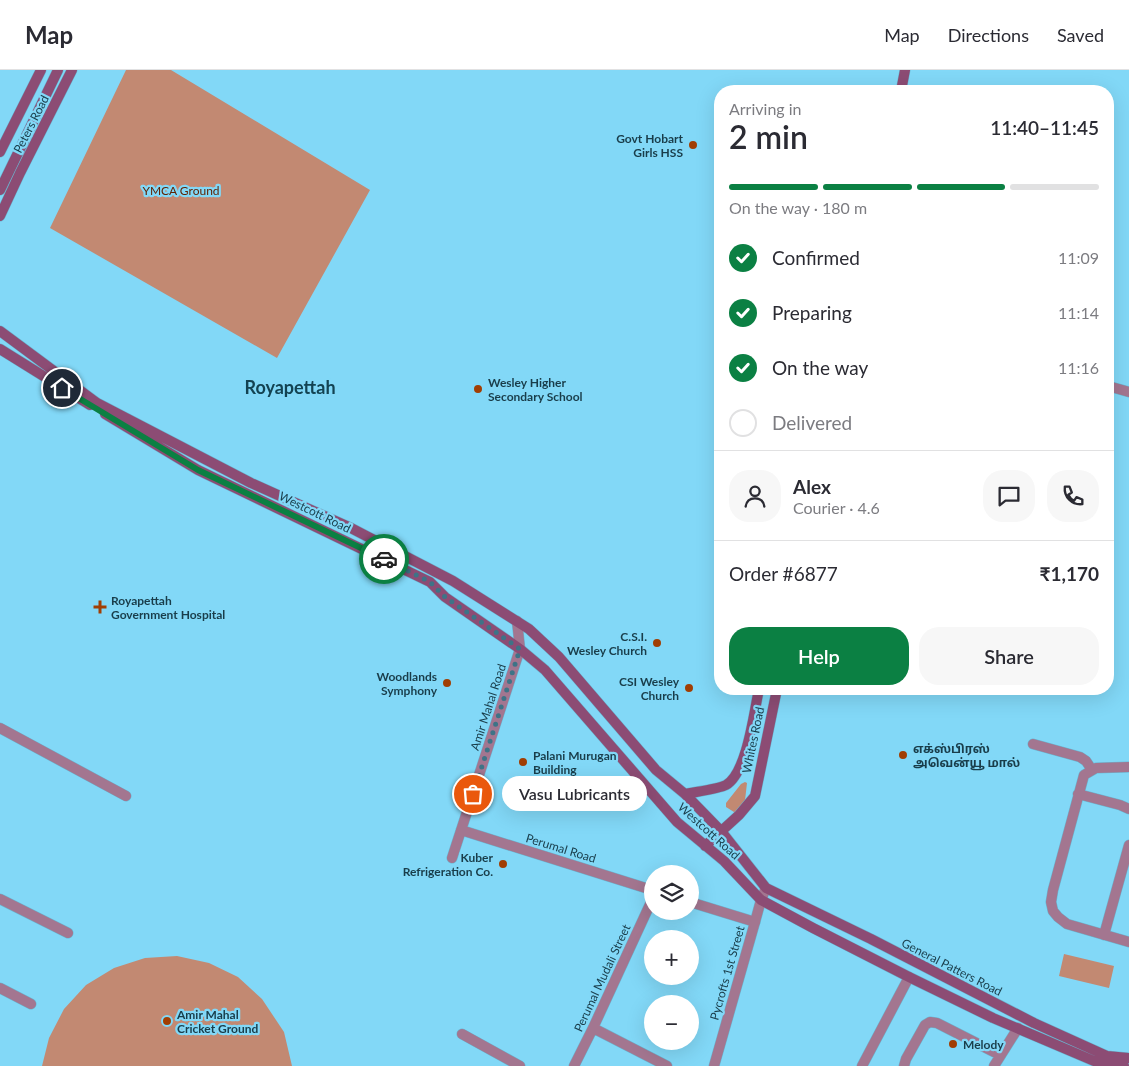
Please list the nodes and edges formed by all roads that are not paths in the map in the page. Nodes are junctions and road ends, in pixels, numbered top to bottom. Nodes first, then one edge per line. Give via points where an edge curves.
1 (41, 70) edge
2 (58, 70) edge
3 (72, 70) edge
4 (904, 70) edge
5 (902, 85) edge
6 (0, 152) edge
7 (0, 190) edge
8 (0, 216) edge
9 (0, 331) edge
10 (0, 349) edge
11 (1114, 388) edge
12 (1129, 392) edge
13 (517, 621) junction
14 (520, 649) junction
15 (758, 695) edge
16 (776, 695) edge
17 (0, 728) edge
18 (1033, 744) dead end
19 (1129, 767) edge
20 (1092, 770) junction
21 (685, 794) junction
22 (1078, 794) junction
23 (126, 796) dead end
24 (1129, 809) edge
25 (461, 830) junction
26 (721, 831) junction
27 (1129, 845) edge
28 (705, 846) junction
29 (452, 858) dead end
30 (644, 887) edge
31 (766, 888) junction
32 (0, 898) edge
33 (761, 900) junction
34 (699, 905) edge
35 (644, 917) edge
36 (755, 922) junction
37 (68, 933) dead end
38 (1104, 935) junction
39 (1129, 942) edge
40 (909, 977) junction
41 (0, 988) edge
42 (31, 1004) dead end
43 (593, 1028) junction
44 (1018, 1028) junction
45 (462, 1034) dead end
46 (1000, 1056) junction
47 (1129, 1058) edge
48 (520, 1066) edge
49 (574, 1066) edge
50 (667, 1066) edge
51 (714, 1066) edge
52 (862, 1066) edge
53 (904, 1066) edge
54 (994, 1066) edge
55 (1124, 1066) edge

1 - 6 main road, Peters Road
2 - 7 main road
3 - 8 main road, Peters Road
4 - 5 main road
9 - 13 main road, Westcott Road via 97,403 453,581
10 - 14 main road, Westcott Road via 198,470 430,582 445,597
11 - 12 street
13 - 14 street
13 - 21 main road, Westcott Road via 559,657 656,770
14 - 25 street, Amir Mahal Road
14 - 28 main road, Westcott Road via 545,670 677,822
15 - 21 main road, Whites Road via 749,738 736,776 726,786
16 - 26 main road, Whites Road via 755,796
17 - 23 street
18 - 20 street via 1080,757
19 - 20 street
20 - 22 street via 1084,775
21 - 26 main road, Westcott Road
22 - 24 street
22 - 38 street via 1051,902 1053,911 1067,924
25 - 29 street, Amir Mahal Road
25 - 30 street, Perumal Road
26 - 28 main road
26 - 31 main road, Westcott Road
27 - 38 street
28 - 33 main road, Westcott Road
31 - 33 street, Pycrofts 1st Street
31 - 47 main road, General Patters Road via 1034,1023 1107,1056
32 - 37 street
33 - 36 street, Pycrofts 1st Street
33 - 40 main road
34 - 36 street
35 - 43 street, Perumal Mudali Street
36 - 51 street, Pycrofts 1st Street
38 - 39 street
40 - 44 main road
40 - 52 street
41 - 42 street
43 - 49 street, Perumal Mudali Street
43 - 50 street
44 - 46 street
44 - 55 main road via 1094,1061
45 - 48 street
46 - 53 street via 930,1022 925,1025
46 - 54 street

